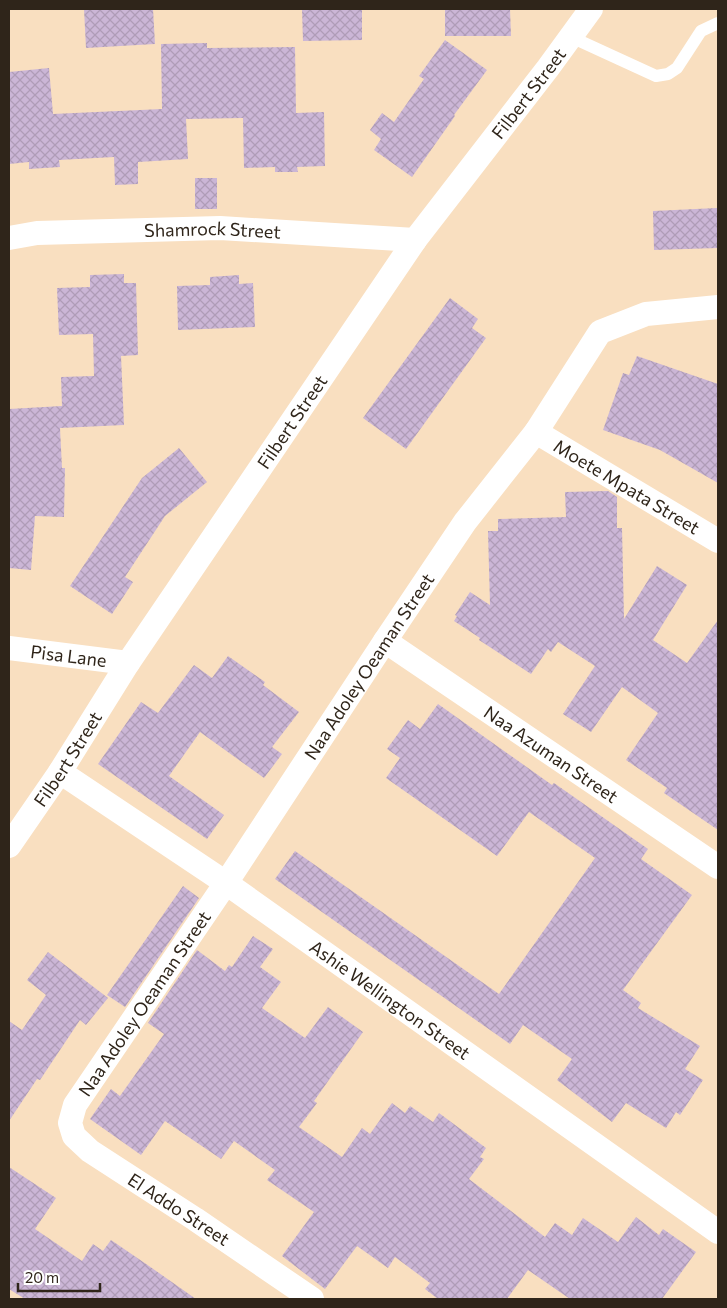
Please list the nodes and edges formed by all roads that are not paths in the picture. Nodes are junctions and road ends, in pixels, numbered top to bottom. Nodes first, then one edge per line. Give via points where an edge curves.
1 (591, 9) edge
2 (718, 23) edge
3 (571, 36) junction
4 (9, 238) edge
5 (416, 240) junction
6 (718, 307) edge
7 (536, 432) junction
8 (718, 541) edge
9 (385, 641) junction
10 (9, 648) edge
11 (128, 664) junction
12 (60, 772) junction
13 (9, 846) edge
14 (718, 867) edge
15 (226, 882) junction
16 (75, 1105) joint
17 (718, 1232) edge
18 (312, 1299) edge

1 - 3 street, Filbert Street
2 - 3 lane via 701,31 677,68 656,76
3 - 5 street, Filbert Street
4 - 5 street, Shamrock Street via 37,233 220,228
5 - 11 street, Filbert Street
6 - 7 street, Naa Adoley Oeaman Street via 646,314 600,332
7 - 8 street, Moete Mpata Street
7 - 9 street, Naa Adoley Oeaman Street via 465,522
9 - 14 street, Naa Azuman Street
9 - 15 street, Naa Adoley Oeaman Street
10 - 11 street, Pisa Lane
11 - 12 street, Filbert Street
12 - 13 street, Filbert Street
12 - 15 street, Ashie Wellington Street
15 - 16 street, Naa Adoley Oeaman Street
15 - 17 street, Ashie Wellington Street
16 - 18 street, El Addo Street via 70,1123 72,1130 90,1151

